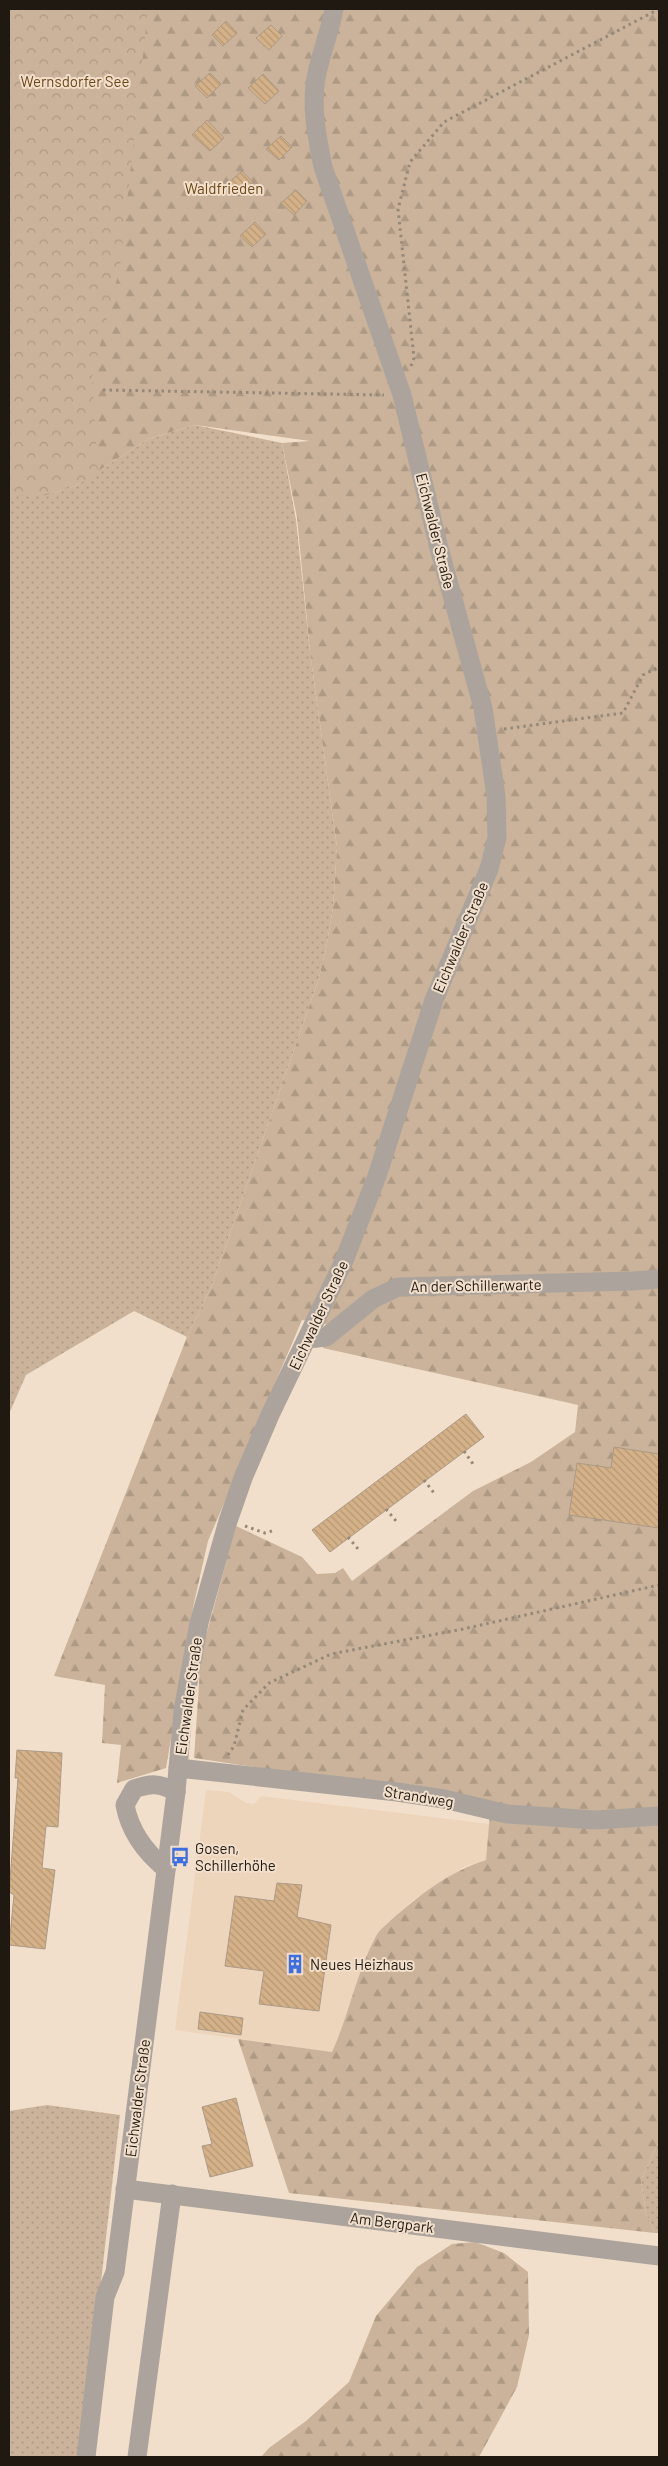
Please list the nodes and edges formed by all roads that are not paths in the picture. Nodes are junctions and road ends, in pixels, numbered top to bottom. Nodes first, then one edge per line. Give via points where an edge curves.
1 (334, 9) edge
2 (659, 1279) edge
3 (308, 1339) junction
4 (178, 1768) junction
5 (176, 1792) junction
6 (659, 1816) edge
7 (166, 1869) junction
8 (126, 2189) junction
9 (172, 2194) junction
10 (659, 2256) edge
11 (86, 2457) edge
12 (137, 2457) edge

1 - 3 street, Eichwalder Straße via 314,96 323,167 402,395 488,731 496,796 497,838 489,869 434,1000 377,1176 343,1263
2 - 3 street, An der Schillerwarte via 398,1287 373,1300 326,1337
3 - 4 street, Eichwalder Straße via 270,1415 228,1520 192,1654
4 - 5 street, Eichwalder Straße
4 - 6 street, Strandweg via 397,1792 507,1814 595,1820
5 - 7 street, Eichwalder Straße
5 - 7 street via 150,1783 134,1789 125,1806 133,1831 150,1856
7 - 8 street, Eichwalder Straße
8 - 9 street, Am Bergpark
8 - 11 street, Eichwalder Straße via 115,2272 105,2297
9 - 10 street, Am Bergpark
9 - 12 street

